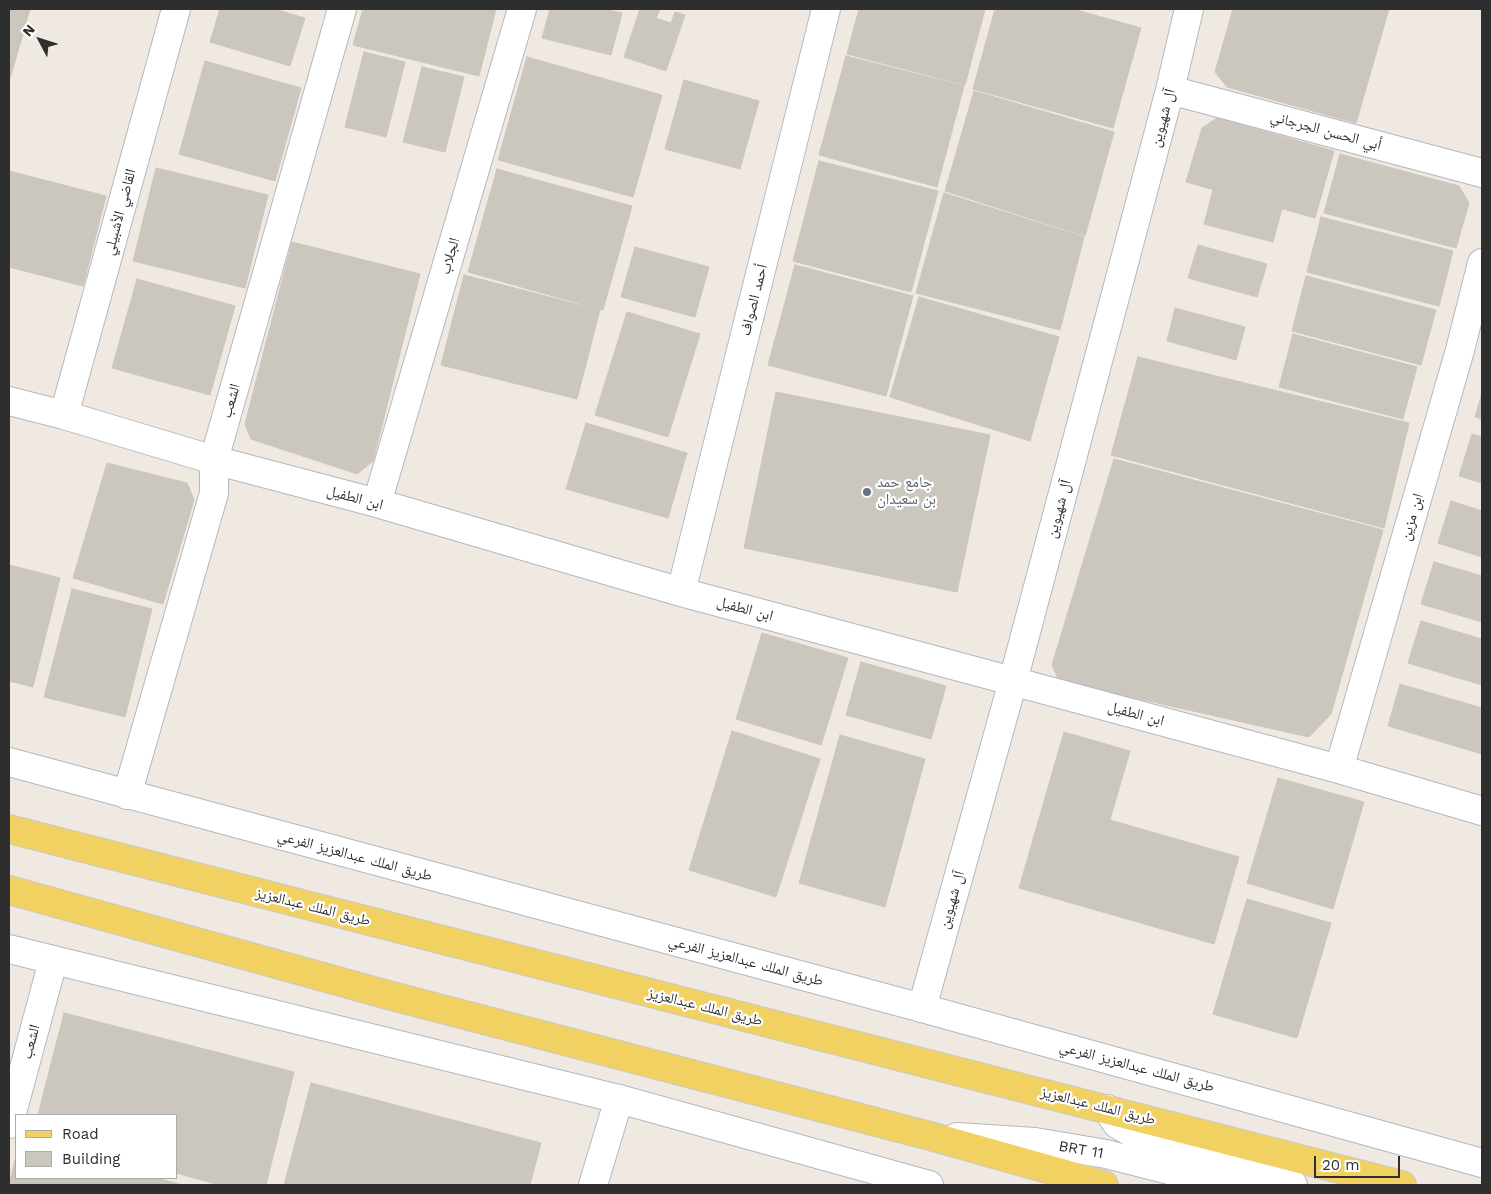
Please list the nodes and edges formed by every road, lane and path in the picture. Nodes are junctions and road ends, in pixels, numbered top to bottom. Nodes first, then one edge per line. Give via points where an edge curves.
1 (176, 9) edge
2 (342, 9) edge
3 (522, 9) edge
4 (826, 9) edge
5 (1189, 9) edge
6 (1170, 90) junction
7 (1482, 173) edge
8 (1482, 263) edge
9 (1471, 354) edge
10 (9, 401) edge
11 (64, 415) junction
12 (214, 460) junction
13 (377, 503) junction
14 (681, 592) junction
15 (1013, 681) junction
16 (9, 762) edge
17 (1338, 769) junction
18 (127, 795) junction
19 (1482, 811) edge
20 (9, 828) edge
21 (9, 890) edge
22 (9, 948) edge
23 (53, 961) junction
24 (922, 1008) junction
25 (619, 1099) junction
26 (1107, 1108) junction
27 (9, 1124) edge
28 (930, 1136) junction
29 (1482, 1163) edge
30 (593, 1185) edge
31 (929, 1185) edge
32 (1104, 1185) edge
33 (1228, 1185) edge
34 (1293, 1185) edge
35 (1402, 1185) edge

1 - 11 street, القاضي الأشبيلي
2 - 12 street, الشعب
3 - 13 street, الجلاب
4 - 14 street, أحمد الصواف
5 - 6 street, آل شهيوين
6 - 7 street, أبي الحسن الجرجاني
6 - 15 street, آل شهيوين
8 - 9 street, ابن مزين
9 - 17 street, ابن مزين
10 - 11 street, ابن الطفيل
11 - 12 street, ابن الطفيل
12 - 13 street, ابن الطفيل
12 - 18 street, الشعب via 214,493
13 - 14 street, ابن الطفيل
14 - 15 street, ابن الطفيل
15 - 17 street, ابن الطفيل
15 - 24 street, آل شهيوين
16 - 18 street, طريق الملك عبدالعزيز الفرعي
17 - 19 street, ابن الطفيل
18 - 24 street, طريق الملك عبدالعزيز الفرعي
20 - 26 main road, طريق الملك عبدالعزيز
21 - 28 main road via 388,995
22 - 23 street
23 - 25 street
23 - 27 street, الشعب
24 - 29 street, طريق الملك عبدالعزيز الفرعي
25 - 30 street
25 - 31 street
26 - 34 street via 1116,1124 1159,1148
26 - 35 main road, طريق الملك عبدالعزيز
28 - 32 main road
28 - 33 street, BRT 11 via 1053,1145 1106,1154

